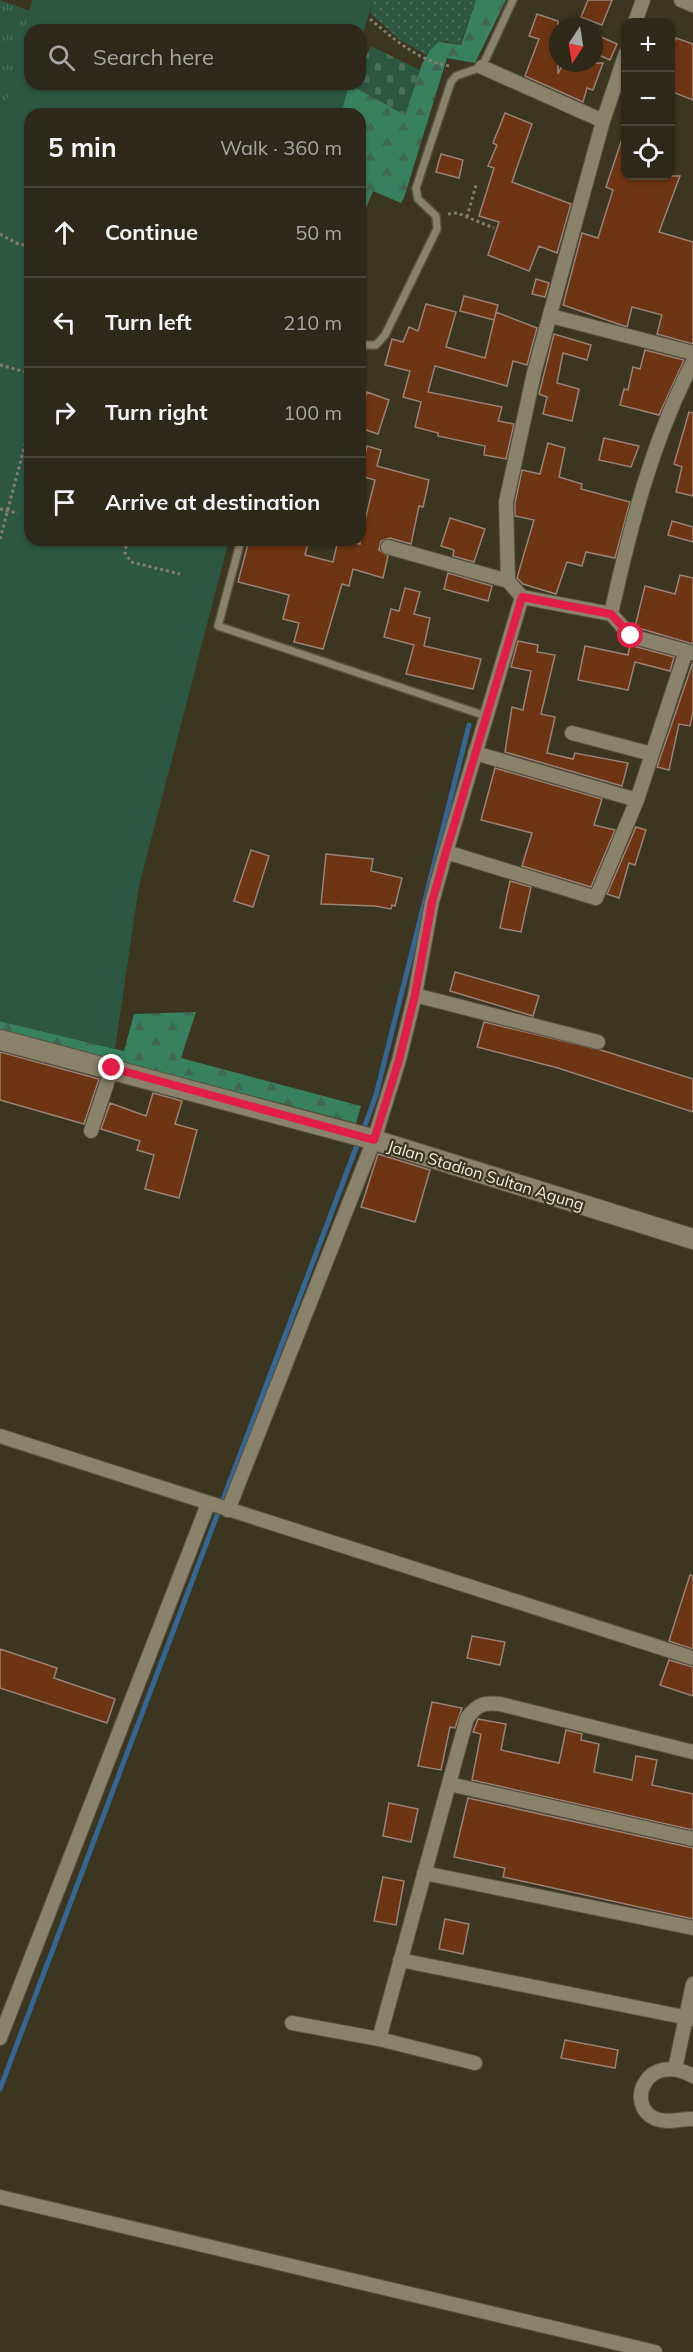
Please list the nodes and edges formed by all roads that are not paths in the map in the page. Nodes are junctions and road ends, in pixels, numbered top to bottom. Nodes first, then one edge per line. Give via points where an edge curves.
1 (513, 0) edge
2 (643, 0) edge
3 (681, 0) edge
4 (693, 5) edge
5 (636, 18) edge
6 (621, 68) edge
7 (478, 69) junction
8 (603, 121) junction
9 (551, 316) junction
10 (366, 345) edge
11 (693, 353) edge
12 (693, 362) edge
13 (239, 546) edge
14 (388, 547) dead end
15 (508, 581) junction
16 (522, 597) junction
17 (611, 614) junction
18 (690, 652) edge
19 (486, 716) junction
20 (572, 733) dead end
21 (475, 753) junction
22 (652, 754) junction
23 (637, 800) junction
24 (446, 852) junction
25 (415, 995) junction
26 (0, 1040) edge
27 (598, 1042) dead end
28 (112, 1068) junction
29 (91, 1131) dead end
30 (365, 1138) junction
31 (693, 1239) edge
32 (0, 1436) edge
33 (218, 1507) junction
34 (693, 1658) edge
35 (693, 1752) edge
36 (449, 1784) junction
37 (693, 1839) edge
38 (424, 1873) junction
39 (693, 1928) edge
40 (400, 1960) junction
41 (693, 1984) edge
42 (689, 2018) edge
43 (292, 2022) dead end
44 (0, 2038) edge
45 (379, 2039) junction
46 (475, 2063) dead end
47 (675, 2069) junction
48 (693, 2076) edge
49 (692, 2117) edge
50 (0, 2197) edge
51 (655, 2352) edge

1 - 7 lane
2 - 5 street
3 - 4 street
6 - 8 street
7 - 8 street
7 - 10 lane via 456,76 451,82 417,182 418,199 434,212 437,229 385,335 376,345
8 - 9 street
9 - 11 street
9 - 15 street via 534,373 506,502
12 - 17 street via 644,486
13 - 19 lane via 218,626
14 - 15 street
15 - 16 street
16 - 17 street
16 - 19 street
17 - 18 street via 631,636
18 - 22 street
19 - 21 street
20 - 22 street
21 - 23 street
21 - 24 street
22 - 23 street
23 - 24 street via 596,898
24 - 25 street via 432,902
25 - 27 street
25 - 30 street via 399,1060
26 - 28 main road, Jalan Stadion Sultan Agung
28 - 29 street
28 - 30 main road, Jalan Stadion Sultan Agung
30 - 31 main road, Jalan Stadion Sultan Agung
30 - 33 street
32 - 33 street
33 - 34 street
33 - 44 street
35 - 36 street via 486,1703 476,1706 467,1718
36 - 37 street
36 - 38 street
38 - 39 street
38 - 40 street
40 - 42 street
40 - 45 street
41 - 42 street
42 - 47 street
43 - 45 street
45 - 46 street
47 - 48 street
47 - 49 street via 652,2074 644,2084 641,2098 645,2110 668,2122
50 - 51 street

